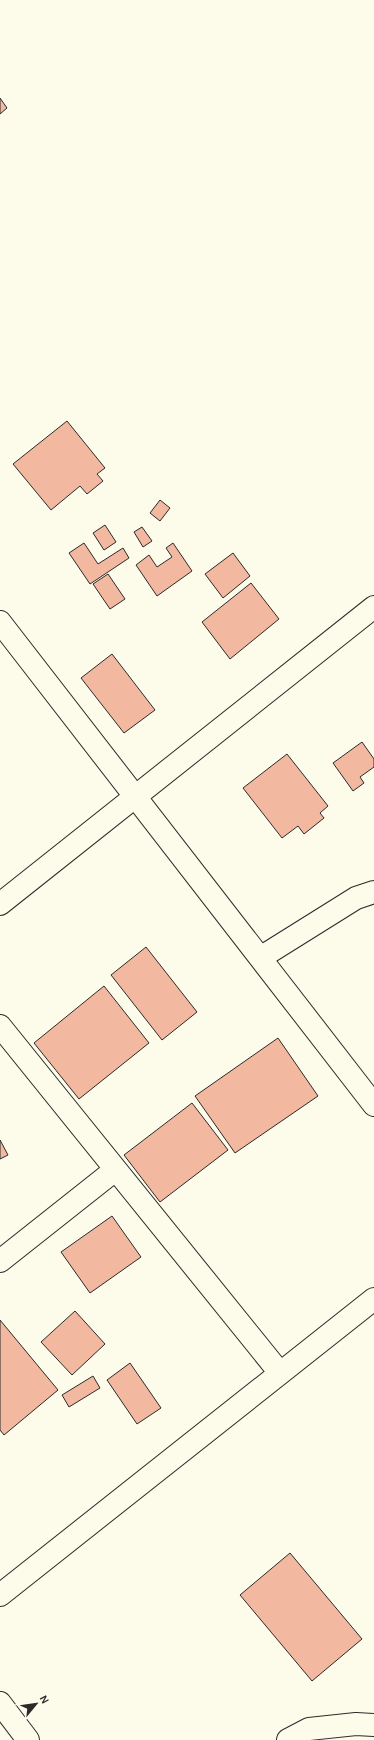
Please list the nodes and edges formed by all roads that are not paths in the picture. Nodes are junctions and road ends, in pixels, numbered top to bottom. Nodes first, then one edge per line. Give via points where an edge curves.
1 (374, 607) edge
2 (0, 622) edge
3 (136, 796) junction
4 (374, 892) edge
5 (0, 904) edge
6 (260, 958) junction
7 (0, 1026) edge
8 (374, 1105) edge
9 (115, 1170) junction
10 (0, 1261) edge
11 (374, 1299) edge
12 (280, 1373) junction
13 (0, 1595) edge
14 (0, 1703) edge
15 (374, 1725) edge
16 (28, 1740) edge
17 (288, 1740) edge

1 - 3 street
2 - 3 street
3 - 5 street
3 - 6 street
4 - 6 street via 356,898
6 - 8 street
7 - 9 street
9 - 10 street
9 - 12 street
11 - 12 street
12 - 13 street
14 - 16 street
15 - 17 street via 356,1724 309,1729

